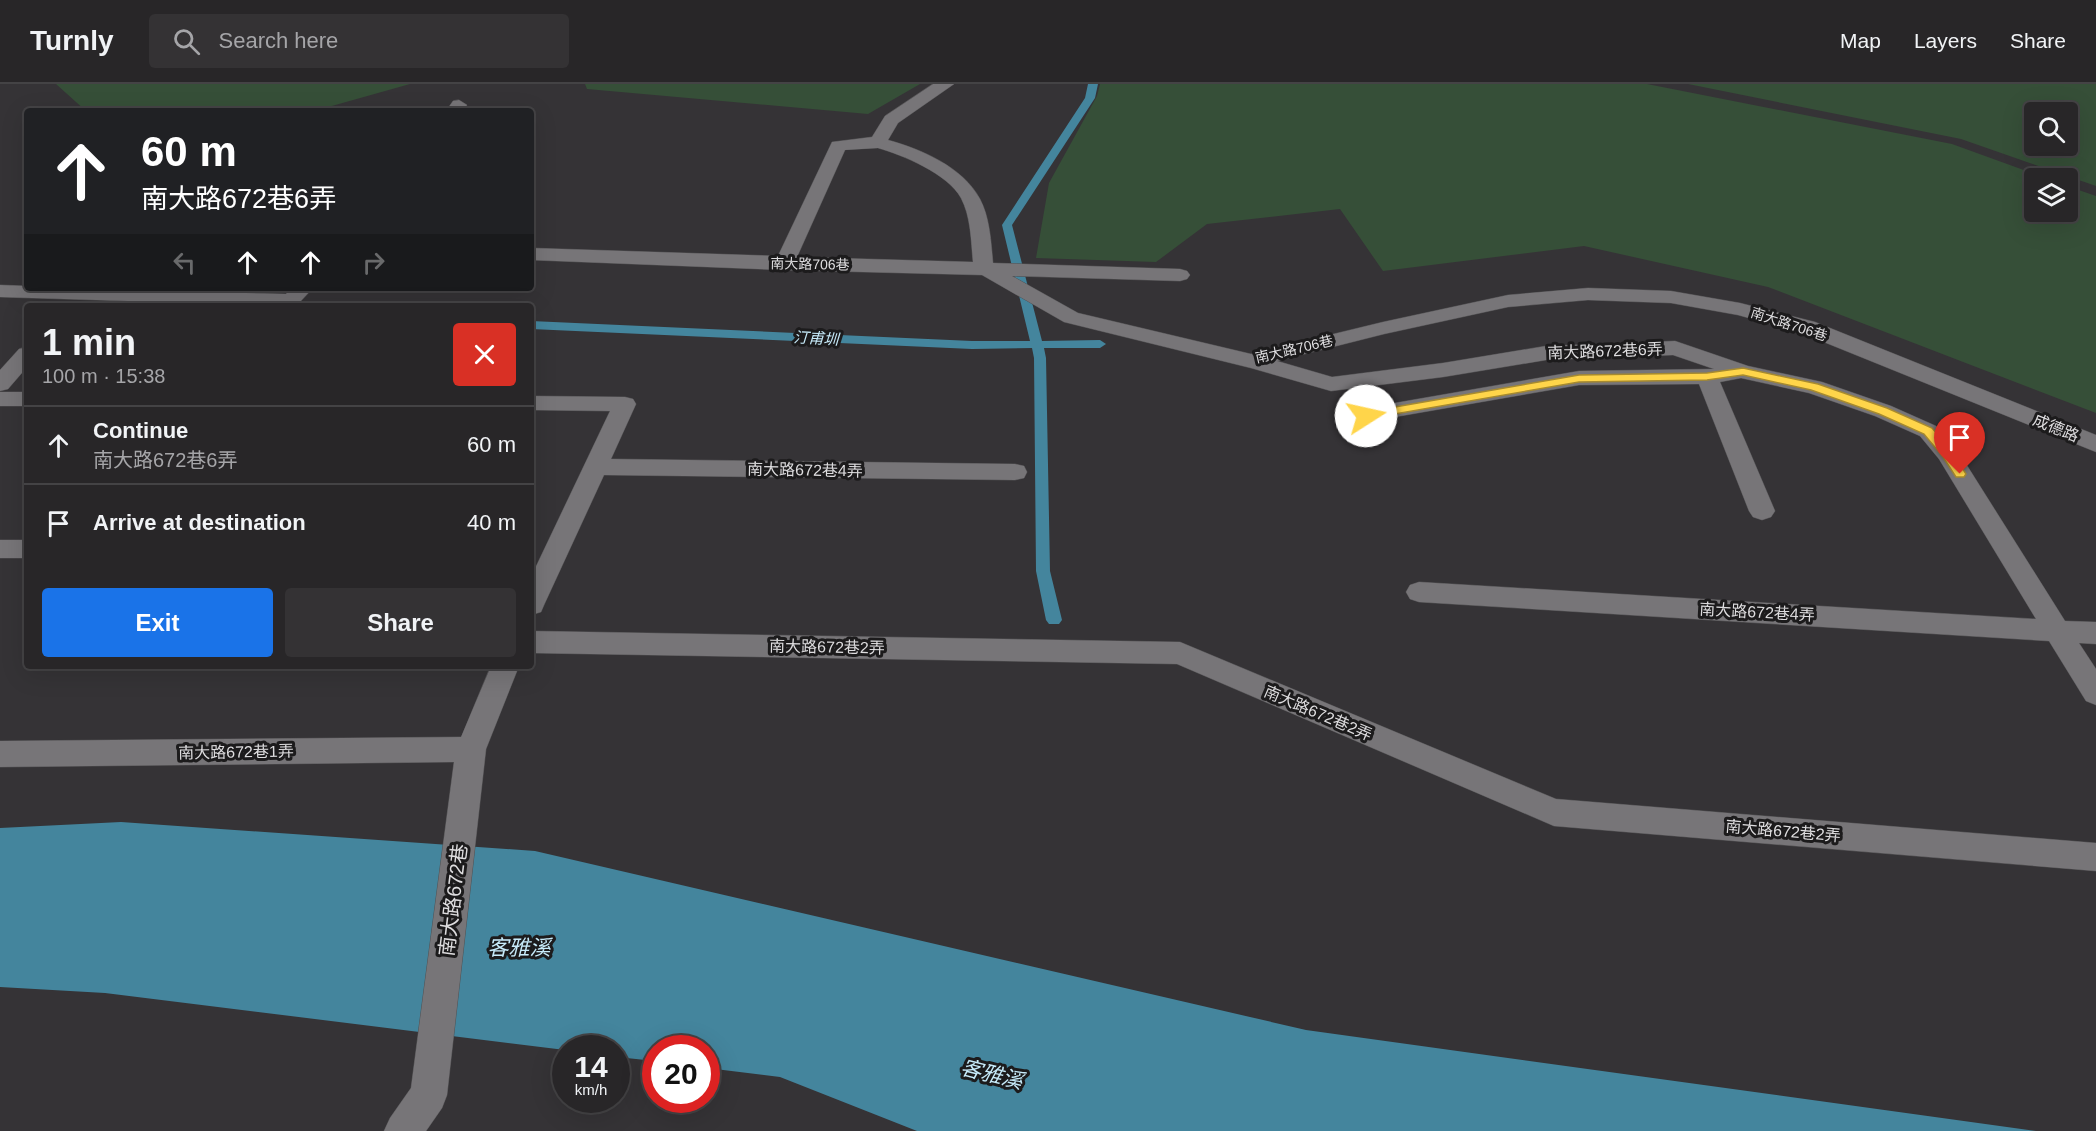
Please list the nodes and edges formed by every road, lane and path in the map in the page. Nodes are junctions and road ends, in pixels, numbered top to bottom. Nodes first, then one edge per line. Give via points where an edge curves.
1 (946, 84) edge
2 (878, 143) junction
3 (534, 254) edge
4 (784, 264) junction
5 (987, 267) junction
6 (1180, 275) dead end
7 (0, 291) edge
8 (300, 291) edge
9 (24, 357) edge
10 (1251, 360) junction
11 (1743, 372) junction
12 (1707, 377) junction
13 (0, 384) edge
14 (0, 399) edge
15 (24, 399) edge
16 (534, 403) edge
17 (2016, 411) joint
18 (1366, 416) dead end
19 (2096, 444) edge
20 (594, 467) junction
21 (1015, 472) dead end
22 (1762, 511) dead end
23 (0, 549) edge
24 (24, 549) edge
25 (542, 557) edge
26 (534, 592) edge
27 (1419, 592) dead end
28 (2057, 630) junction
29 (2096, 633) edge
30 (534, 642) edge
31 (504, 669) edge
32 (2096, 693) edge
33 (471, 749) junction
34 (0, 754) edge
35 (2096, 857) edge
36 (402, 1131) edge

1 - 2 lane via 891,120
2 - 4 lane via 838,146
2 - 5 lane via 950,175 971,198
3 - 4 lane, 南大路706巷
4 - 5 lane, 南大路706巷
5 - 6 lane
5 - 10 lane, 南大路706巷 via 1071,318
7 - 8 lane via 291,300
9 - 13 lane
10 - 11 lane, 南大路672巷6弄 via 1331,384 1546,353 1676,348
10 - 17 lane, 南大路706巷 via 1509,301 1588,294 1671,297 1740,309 1807,327
11 - 12 lane
11 - 28 lane, 南大路672巷6弄 via 1814,387 1928,431 1948,454
12 - 18 lane via 1579,378
12 - 22 lane
14 - 15 lane
16 - 20 lane via 625,404
17 - 19 lane, 成德路
20 - 21 lane, 南大路672巷4弄
20 - 25 lane
23 - 24 lane
25 - 26 lane
27 - 28 lane, 南大路672巷4弄
28 - 29 lane, 南大路672巷4弄
28 - 32 lane, 南大路672巷6弄
30 - 35 lane, 南大路672巷2弄 via 1180,653 1554,812
31 - 33 lane, 南大路672巷
33 - 34 lane, 南大路672巷1弄
33 - 36 lane, 南大路672巷 via 429,1095

